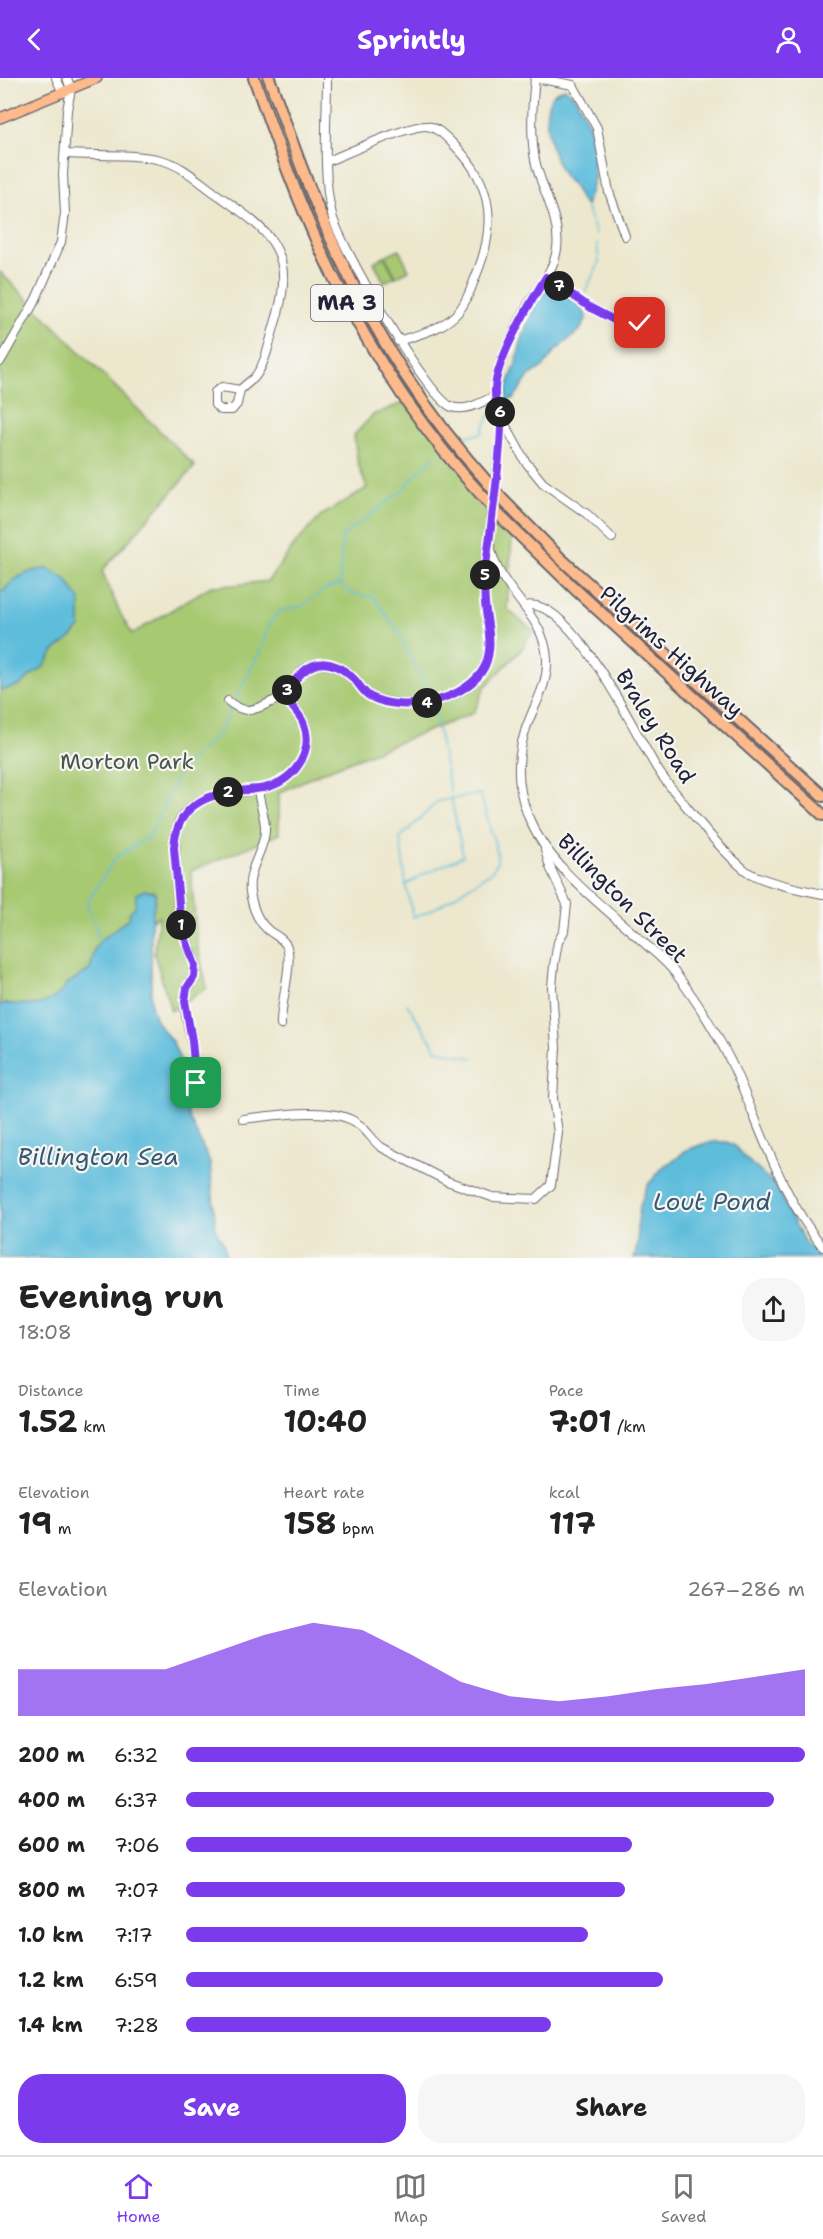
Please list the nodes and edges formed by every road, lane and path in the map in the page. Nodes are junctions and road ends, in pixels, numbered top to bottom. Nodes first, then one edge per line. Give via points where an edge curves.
1 (57, 78) edge
2 (67, 78) edge
3 (97, 78) edge
4 (254, 78) edge
5 (268, 78) edge
6 (327, 78) edge
7 (535, 78) edge
8 (67, 91) junction
9 (0, 118) edge
10 (65, 154) junction
11 (328, 161) junction
12 (625, 236) dead end
13 (546, 277) junction
14 (640, 323) dead end
15 (398, 341) junction
16 (0, 362) edge
17 (240, 390) dead end
18 (495, 398) junction
19 (501, 416) junction
20 (612, 538) dead end
21 (489, 540) junction
22 (525, 606) junction
23 (284, 696) junction
24 (231, 704) dead end
25 (258, 789) junction
26 (823, 796) edge
27 (823, 815) edge
28 (544, 846) junction
29 (823, 894) edge
30 (281, 1025) dead end
31 (197, 1099) dead end
32 (243, 1119) dead end
33 (823, 1247) edge

1 - 8 street
2 - 8 street
3 - 8 main road
4 - 27 highway, Pilgrims Highway / MA 3, bridge via 308,221 351,309 392,378 468,481 575,589
5 - 26 highway, Pilgrims Highway / MA 3, bridge via 317,206 359,296 397,362 489,484 560,558
6 - 11 street
7 - 12 street via 573,85 580,97 597,128 609,192
7 - 13 street, Billington Street via 534,150 558,244
8 - 9 main road
8 - 10 street
10 - 16 street via 61,242 36,299
10 - 17 street via 149,159 177,166 242,211 270,236 282,260 283,294 260,369
11 - 15 street via 335,225
11 - 15 street via 412,128 431,127 465,156 485,192 490,216 488,239 464,303 444,324
13 - 14 street via 591,308 633,330
13 - 18 street, Billington Street via 527,307 500,368
15 - 18 street via 445,404 461,409
18 - 19 street, Billington Street
19 - 20 street via 525,461 543,483 587,514
19 - 21 street, Billington Street
21 - 22 street, Billington Street via 500,573
21 - 23 street via 485,597 490,637 486,664 470,684 431,702 403,703 374,698 349,675 324,664 303,671
22 - 28 street, Billington Street via 544,642 548,663 541,695 522,743 518,772 526,811
22 - 29 street, Braley Road via 532,604 546,610 572,632 622,703 658,770 697,820 746,871
23 - 24 street via 256,710 245,711
23 - 25 street via 304,725 306,754 284,779
25 - 30 street via 266,831 252,871 250,891 260,920 287,950
25 - 31 street via 225,793 198,804 180,820 175,836 181,926 195,965 185,1001
28 - 32 street via 567,904 552,987 556,1048 553,1098 558,1133 553,1176 545,1191 536,1199 492,1197 447,1181 381,1146 360,1124 327,1112
28 - 33 street, Billington Street via 573,878 667,964 686,988 723,1046 787,1189 807,1227

